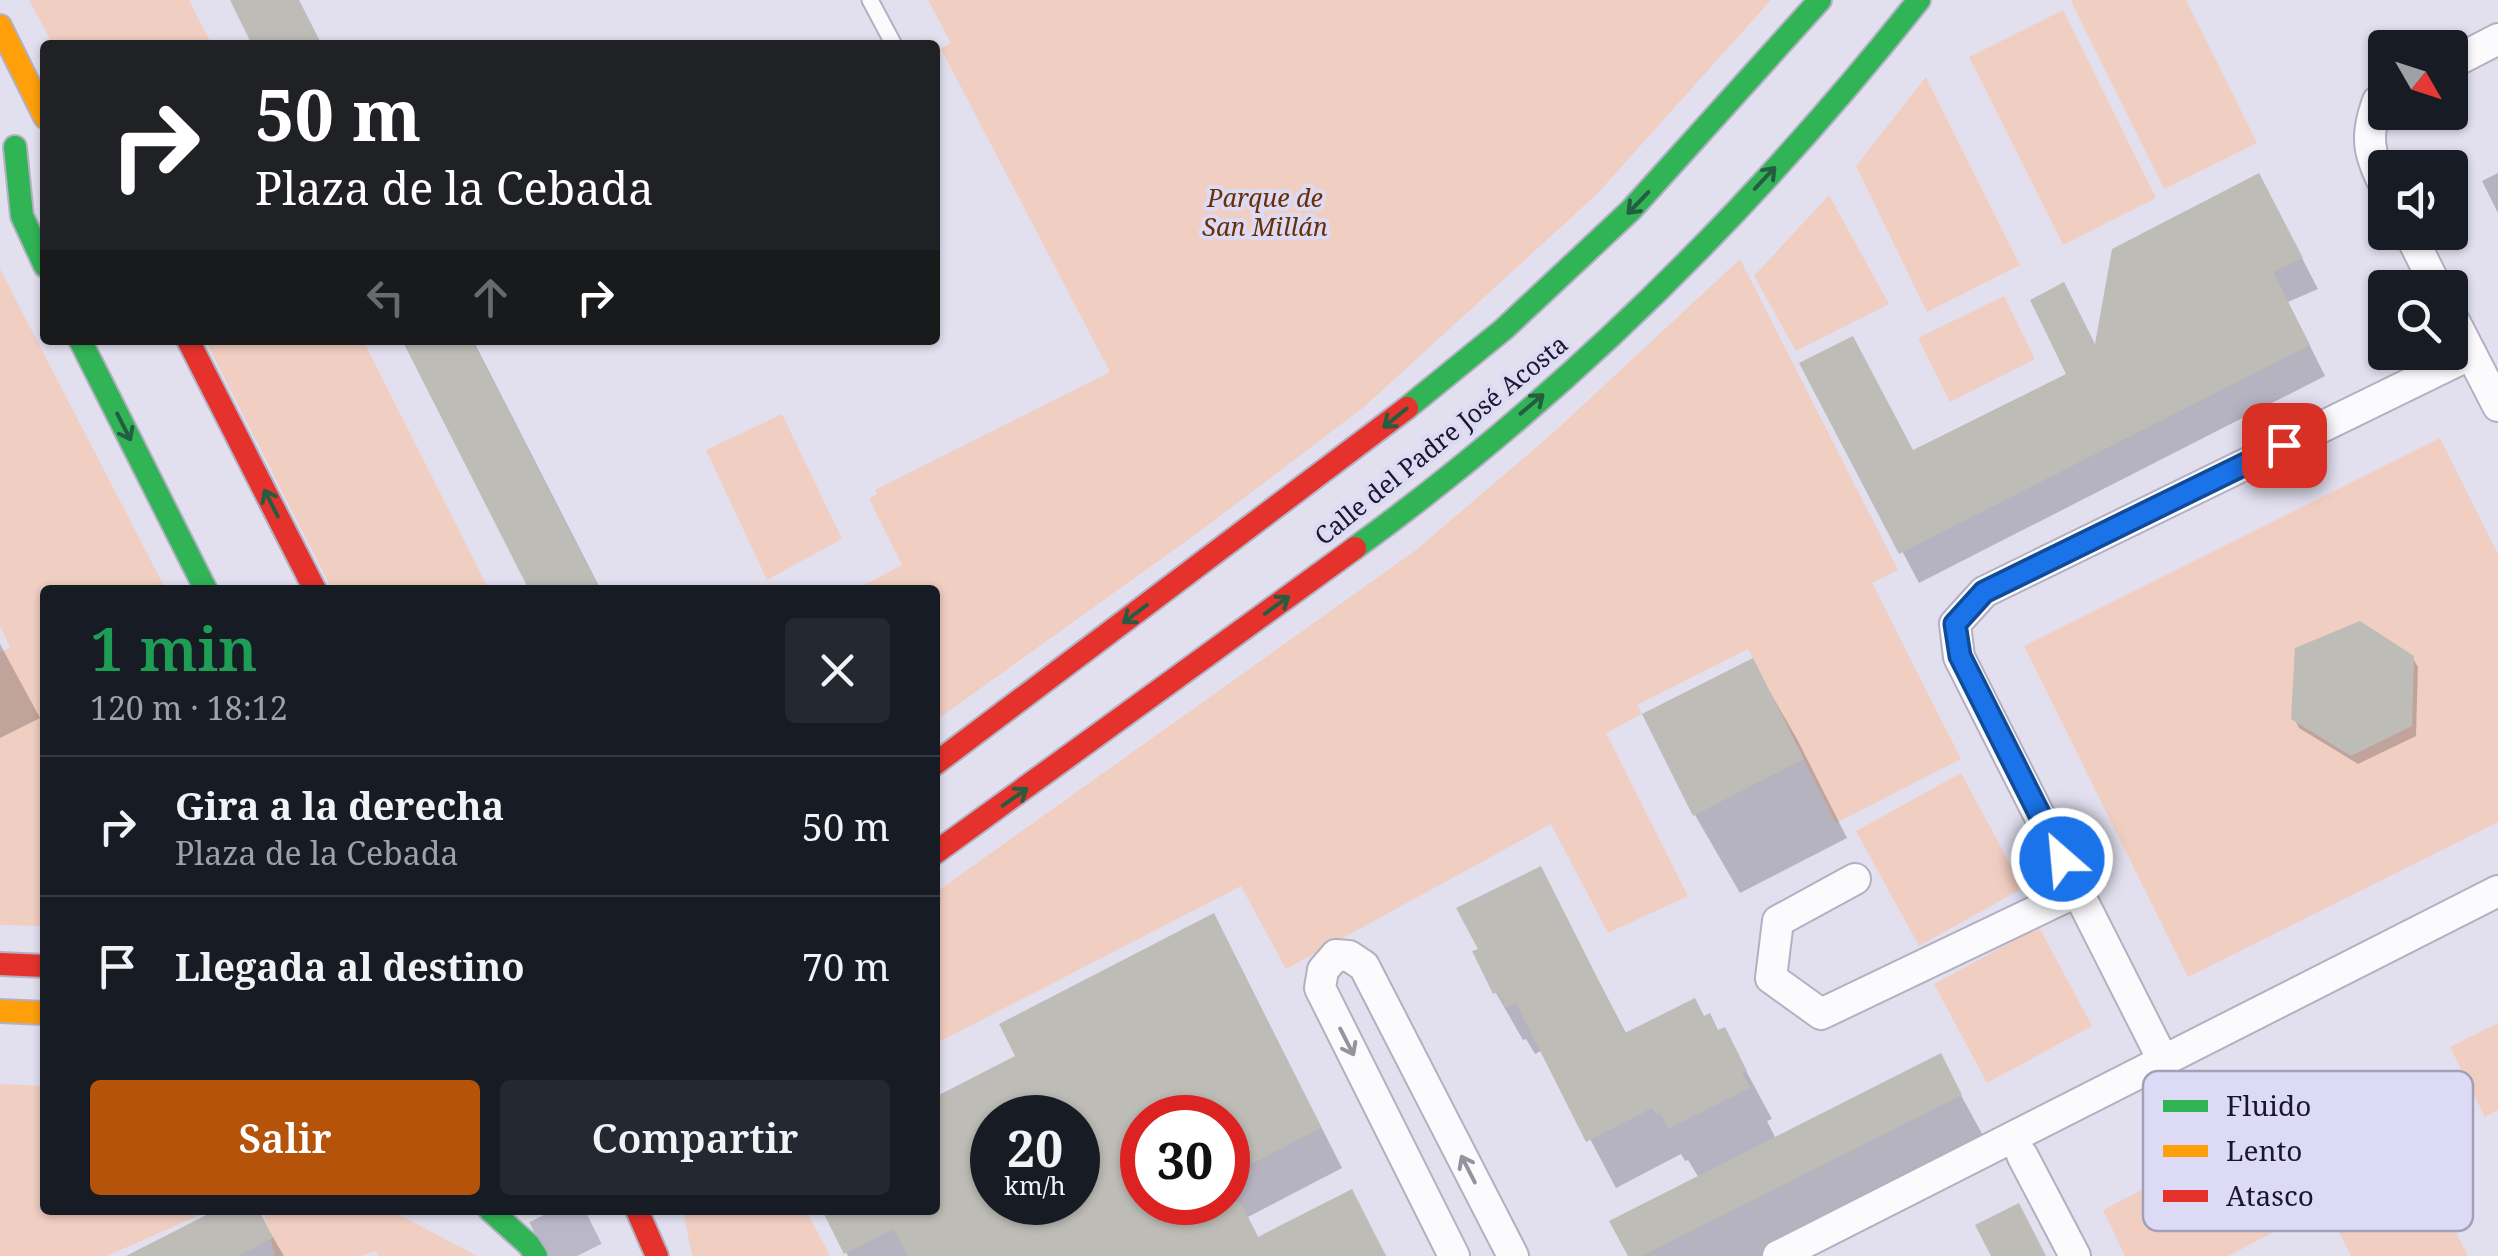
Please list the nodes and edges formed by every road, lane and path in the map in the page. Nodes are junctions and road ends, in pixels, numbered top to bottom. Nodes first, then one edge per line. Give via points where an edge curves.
1 (870, 0) edge
2 (1820, 0) edge
3 (1919, 0) edge
4 (0, 24) edge
5 (891, 40) edge
6 (2498, 40) edge
7 (2468, 55) edge
8 (40, 80) edge
9 (40, 106) edge
10 (40, 194) edge
11 (40, 255) edge
12 (83, 345) edge
13 (191, 345) edge
14 (2468, 348) edge
15 (2471, 354) junction
16 (2498, 406) edge
17 (203, 585) edge
18 (311, 585) edge
19 (940, 760) edge
20 (940, 850) edge
21 (1855, 879) dead end
22 (2498, 891) edge
23 (2078, 892) junction
24 (0, 964) edge
25 (40, 966) edge
26 (0, 1011) edge
27 (40, 1013) edge
28 (2163, 1060) junction
29 (2022, 1155) dead end
30 (496, 1215) edge
31 (638, 1215) edge
32 (536, 1256) edge
33 (657, 1256) edge
34 (1454, 1256) edge
35 (1513, 1256) edge
36 (1778, 1256) edge
37 (2075, 1256) edge

1 - 5 lane
2 -> 19 main road, Calle del Padre José Acosta via 1632,210 1504,329 1366,442
20 -> 3 main road, Calle del Padre José Acosta via 1404,512 1562,380 1681,268 1842,97
4 - 8 main road
4 - 9 main road
6 - 7 street
10 - 11 main road via 11,139 22,216
12 -> 17 main road
18 -> 13 main road
14 - 15 street
15 - 16 street
15 - 23 street via 1984,592 1955,624 1960,656
21 - 23 street via 1778,921 1771,978 1820,1014
22 - 28 street
23 - 28 street
24 - 25 main road
26 - 27 main road
28 - 36 street
29 - 37 street
30 - 32 main road
31 - 33 main road
35 -> 34 street via 1364,966 1336,955 1320,988

